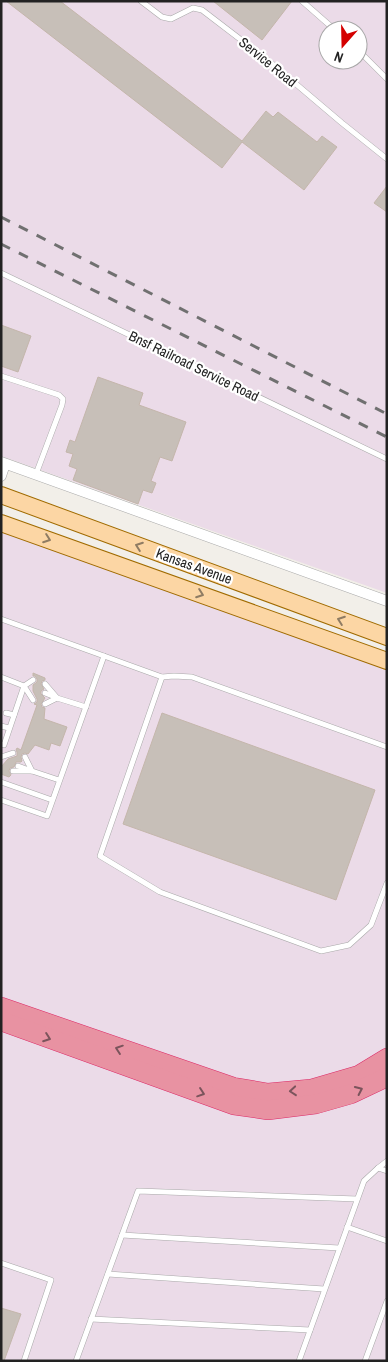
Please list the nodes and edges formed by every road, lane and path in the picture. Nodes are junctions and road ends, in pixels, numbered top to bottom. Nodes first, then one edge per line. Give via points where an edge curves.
1 (141, 1) edge
2 (302, 1) edge
3 (324, 20) edge
4 (368, 60) edge
5 (387, 79) edge
6 (387, 159) edge
7 (1, 273) edge
8 (1, 376) edge
9 (387, 459) edge
10 (3, 463) edge
11 (36, 474) junction
12 (1, 476) edge
13 (1, 495) edge
14 (1, 523) edge
15 (387, 601) edge
16 (1, 619) edge
17 (387, 637) edge
18 (104, 656) junction
19 (387, 661) edge
20 (1, 677) edge
21 (162, 678) junction
22 (33, 680) dead end
23 (45, 684) dead end
24 (24, 686) junction
25 (33, 689) dead end
26 (45, 693) dead end
27 (58, 698) junction
28 (33, 700) dead end
29 (45, 704) dead end
30 (86, 707) junction
31 (6, 713) dead end
32 (14, 716) junction
33 (2, 726) edge
34 (9, 728) junction
35 (1, 744) edge
36 (387, 747) edge
37 (13, 753) dead end
38 (25, 757) dead end
39 (3, 759) edge
40 (18, 766) dead end
41 (32, 771) junction
42 (13, 772) dead end
43 (59, 780) junction
44 (1, 782) edge
45 (1, 800) edge
46 (52, 800) junction
47 (387, 882) edge
48 (1, 1007) edge
49 (1, 1022) edge
50 (387, 1058) edge
51 (387, 1077) edge
52 (387, 1161) edge
53 (378, 1168) junction
54 (387, 1171) edge
55 (357, 1199) junction
56 (346, 1227) junction
57 (122, 1235) junction
58 (387, 1241) edge
59 (339, 1248) junction
60 (1, 1263) edge
61 (108, 1274) junction
62 (324, 1289) junction
63 (387, 1301) edge
64 (91, 1319) junction
65 (310, 1330) junction
66 (24, 1361) edge
67 (76, 1361) edge
68 (299, 1361) edge
69 (366, 1361) edge

1 - 6 lane, Service Road via 162,17 171,19 193,8 202,10
2 - 3 lane
4 - 5 lane
7 - 9 lane, Bnsf Railroad Service Road
8 - 11 lane via 59,395 62,399
10 - 11 street
10 - 12 street
11 - 15 street
17 -> 13 main road, Kansas Avenue
14 -> 19 main road, Kansas Avenue
16 - 18 lane
18 - 21 lane
18 - 30 lane
20 - 24 lane
21 - 36 lane via 192,677
21 - 47 lane via 100,856 160,892 321,951 350,945 371,925
22 - 24 lane
23 - 27 lane
24 - 25 lane
24 - 28 lane
24 - 32 lane
26 - 27 lane
27 - 29 lane
27 - 30 lane
30 - 43 lane
31 - 32 lane
32 - 34 lane
33 - 34 lane
34 - 35 lane via 4,744
37 - 39 lane
38 - 41 lane
40 - 41 lane
41 - 42 lane
41 - 43 lane
43 - 46 lane
44 - 46 lane
45 - 46 lane via 47,816
50 -> 48 highway via 359,1075 311,1089 268,1093 233,1087
49 -> 51 highway via 234,1105 268,1110 316,1104 351,1094
52 - 53 lane
53 - 54 lane
53 - 55 lane via 364,1181
55 - 56 lane
55 - 57 lane via 138,1191
56 - 58 lane
56 - 59 lane
57 - 59 lane
57 - 61 lane
59 - 62 lane
60 - 66 lane via 51,1280
61 - 62 lane
61 - 64 lane
62 - 65 lane
63 - 69 lane
64 - 65 lane
64 - 67 lane
65 - 68 lane

